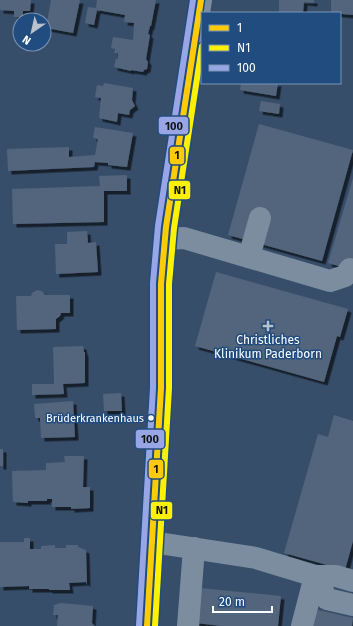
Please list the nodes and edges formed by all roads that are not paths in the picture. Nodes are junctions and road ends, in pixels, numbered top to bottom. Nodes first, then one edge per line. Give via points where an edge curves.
1 (202, 0) edge
2 (260, 218) dead end
3 (161, 230) junction
4 (249, 257) junction
5 (350, 269) dead end
6 (152, 542) junction
7 (194, 548) junction
8 (315, 576) junction
9 (353, 581) edge
10 (353, 605) edge
11 (147, 626) edge
12 (188, 626) edge
13 (302, 626) edge

1 - 3 street
2 - 4 street
3 - 4 street
3 - 6 street via 160,426
4 - 5 street via 330,281 345,276
6 - 7 street
6 - 11 street
7 - 8 street via 256,558
7 - 12 street
8 - 9 street via 336,576
8 - 10 street via 327,599
8 - 13 street

